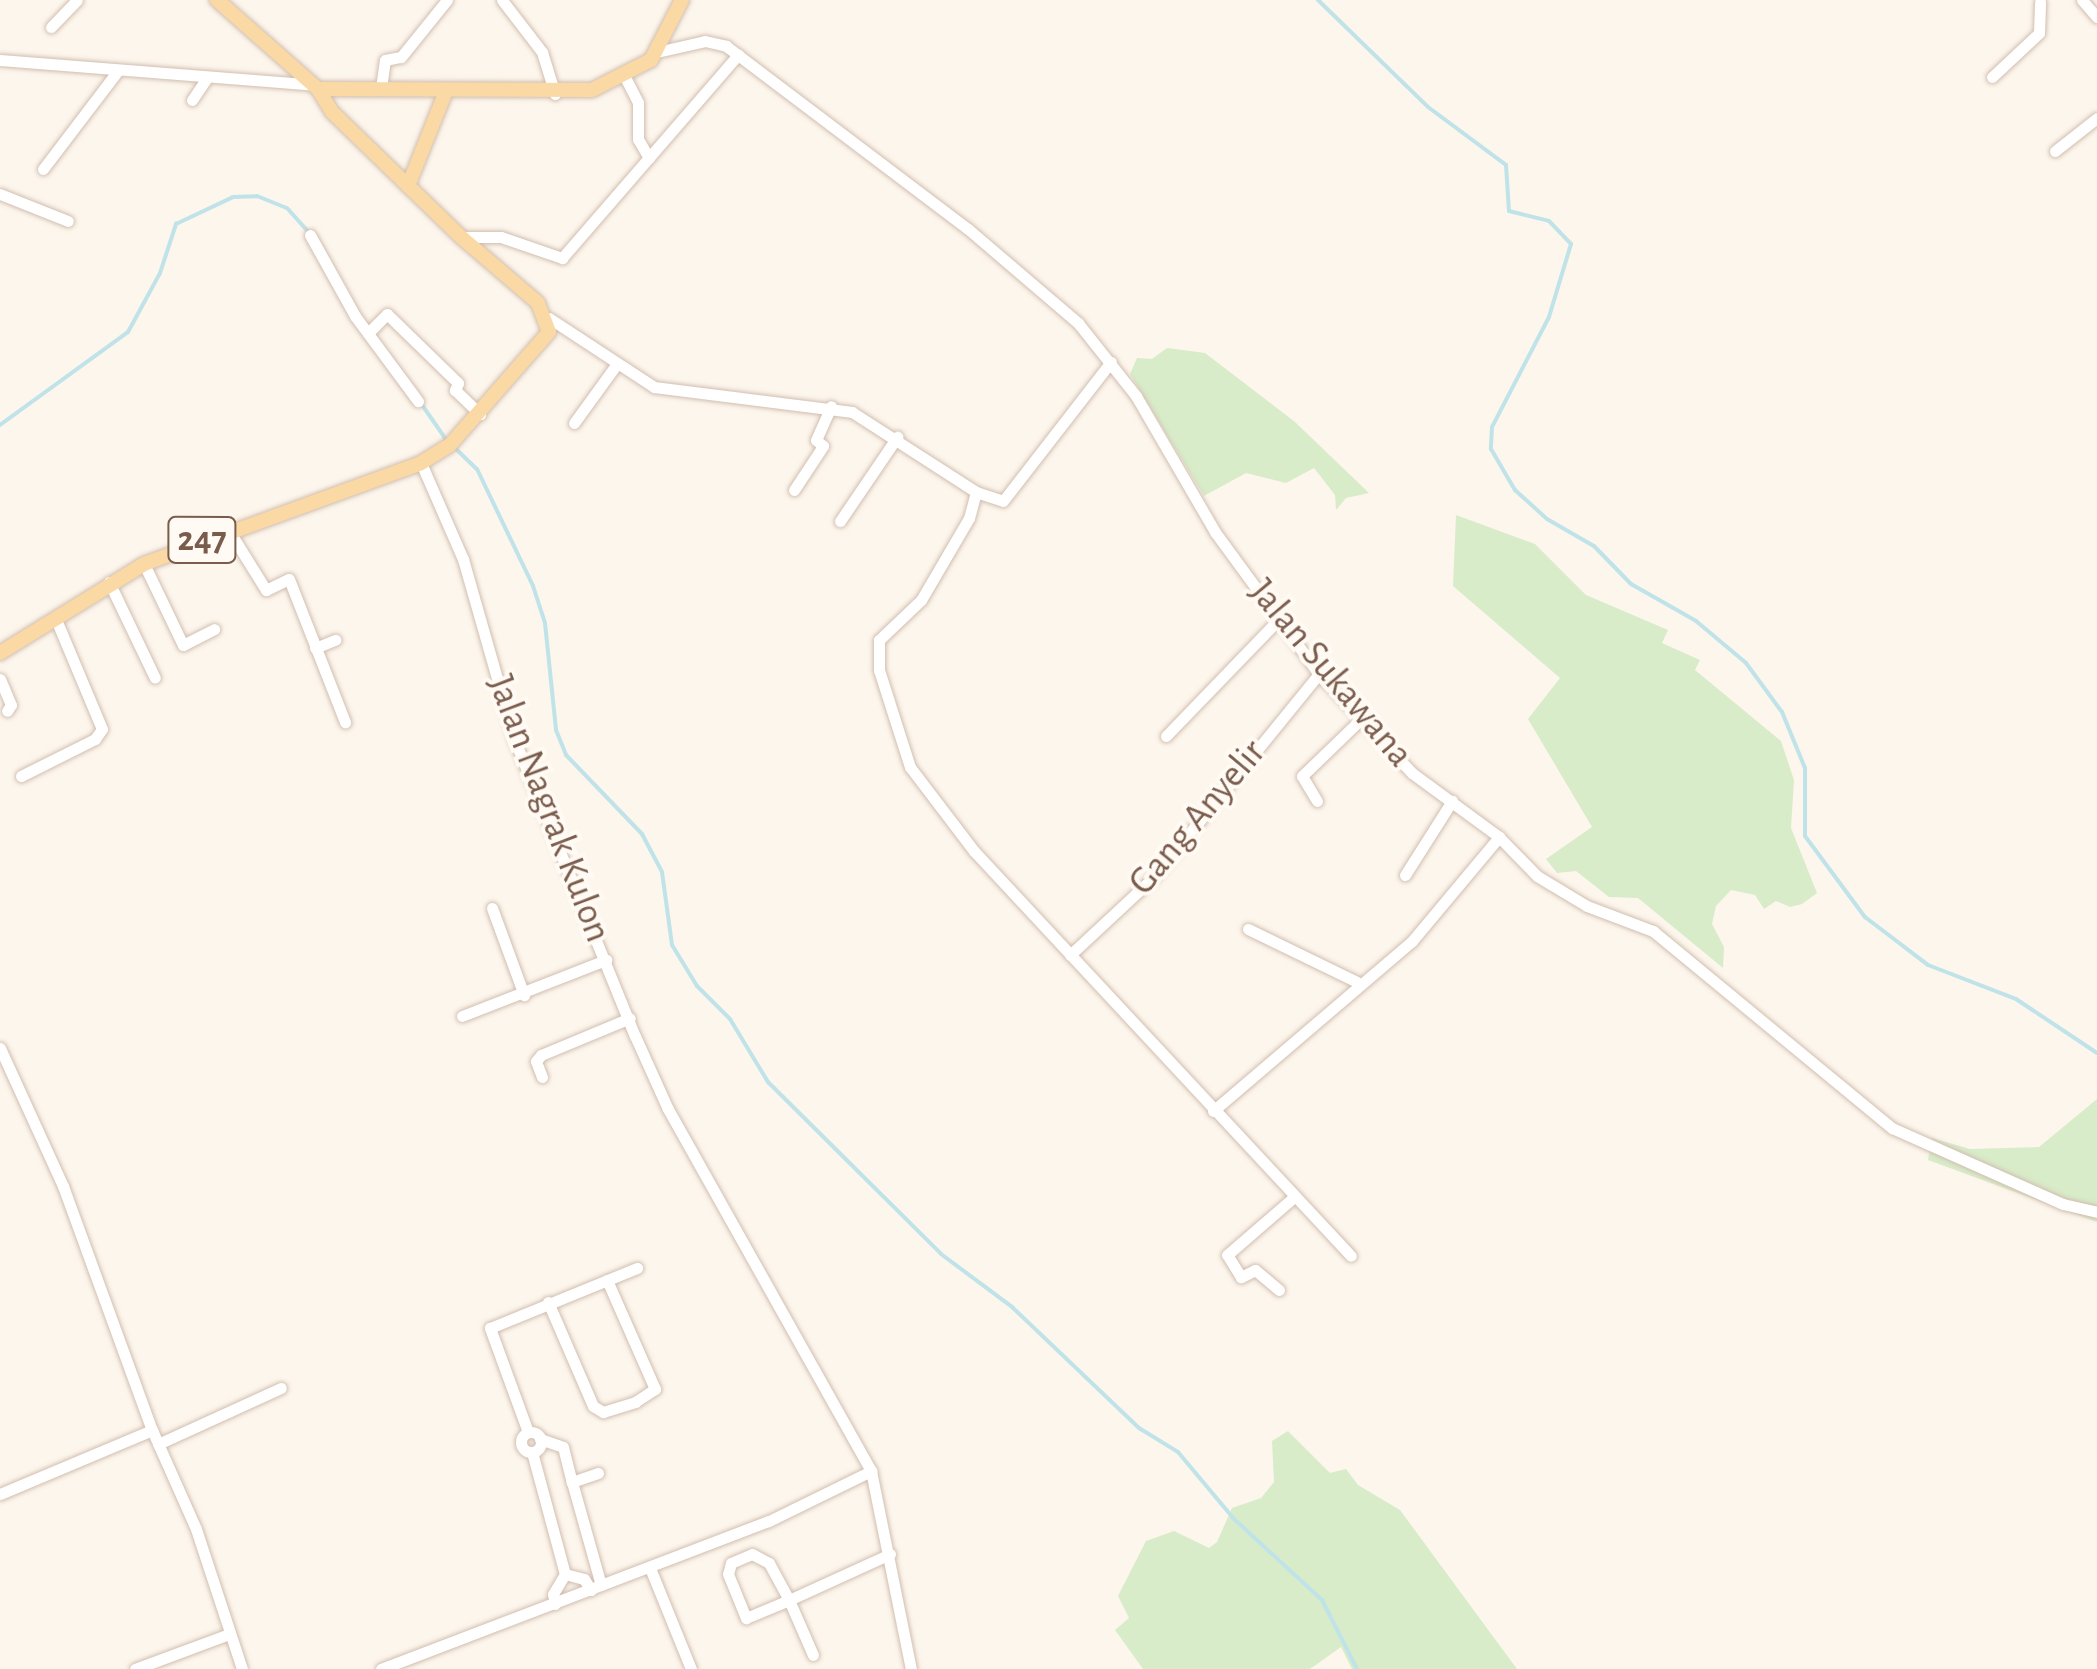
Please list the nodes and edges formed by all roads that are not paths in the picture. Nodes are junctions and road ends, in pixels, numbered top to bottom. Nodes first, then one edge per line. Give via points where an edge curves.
1 (77, 0) edge
2 (217, 0) edge
3 (447, 0) edge
4 (502, 0) edge
5 (2082, 0) edge
6 (678, 2) edge
7 (2040, 2) edge
8 (2097, 18) edge
9 (51, 27) dead end
10 (657, 52) junction
11 (738, 55) junction
12 (0, 60) edge
13 (117, 72) junction
14 (626, 77) junction
15 (1992, 77) dead end
16 (206, 79) junction
17 (313, 86) junction
18 (381, 88) junction
19 (446, 91) junction
20 (555, 94) junction
21 (192, 100) dead end
22 (2097, 118) edge
23 (2055, 151) dead end
24 (649, 158) junction
25 (43, 169) dead end
26 (408, 186) junction
27 (0, 194) edge
28 (68, 221) dead end
29 (310, 235) dead end
30 (461, 237) junction
31 (549, 318) junction
32 (369, 333) junction
33 (1111, 362) junction
34 (616, 365) junction
35 (418, 401) dead end
36 (831, 406) junction
37 (480, 414) junction
38 (574, 423) dead end
39 (897, 436) junction
40 (421, 463) junction
41 (794, 490) dead end
42 (976, 492) junction
43 (840, 521) dead end
44 (228, 529) junction
45 (144, 564) junction
46 (109, 582) junction
47 (55, 618) junction
48 (1278, 620) junction
49 (214, 629) dead end
50 (334, 640) dead end
51 (316, 648) junction
52 (0, 653) edge
53 (1319, 674) junction
54 (155, 678) dead end
55 (0, 679) edge
56 (6, 712) dead end
57 (1359, 720) junction
58 (346, 722) dead end
59 (1166, 736) dead end
60 (21, 776) dead end
61 (1317, 800) dead end
62 (1452, 800) junction
63 (1500, 837) junction
64 (1405, 875) dead end
65 (492, 908) dead end
66 (1248, 929) dead end
67 (1070, 955) junction
68 (606, 960) junction
69 (1356, 982) junction
70 (524, 995) junction
71 (462, 1016) dead end
72 (630, 1018) junction
73 (0, 1048) edge
74 (542, 1077) dead end
75 (1213, 1111) junction
76 (1296, 1196) junction
77 (2097, 1212) edge
78 (1351, 1256) dead end
79 (637, 1268) dead end
80 (607, 1280) junction
81 (1279, 1290) dead end
82 (548, 1302) junction
83 (281, 1388) dead end
84 (152, 1430) junction
85 (528, 1432) junction
86 (540, 1440) junction
87 (158, 1444) junction
88 (532, 1452) junction
89 (871, 1471) junction
90 (598, 1474) dead end
91 (572, 1482) junction
92 (0, 1494) edge
93 (890, 1554) junction
94 (650, 1568) junction
95 (565, 1574) junction
96 (596, 1588) junction
97 (789, 1600) junction
98 (555, 1604) junction
99 (229, 1634) junction
100 (813, 1655) dead end
101 (135, 1669) edge
102 (242, 1669) edge
103 (381, 1669) edge
104 (691, 1669) edge
105 (912, 1669) edge

1 - 9 street
2 - 17 main road
3 - 18 street via 401,57 386,60
4 - 20 street via 542,52
5 - 8 street
6 - 10 main road
7 - 15 street via 2039,33
10 - 11 street, Jalan Sukawana via 710,41
10 - 14 main road
11 - 24 street
11 - 33 street, Jalan Sukawana via 968,229 1066,310
12 - 13 street
13 - 16 street
13 - 25 street
14 - 20 main road
14 - 24 street via 638,104 638,139
16 - 17 street
16 - 21 street
17 - 18 main road
17 - 26 main road
18 - 19 main road
19 - 20 main road
19 - 26 main road
22 - 23 street
24 - 30 street via 560,260 501,237
26 - 30 main road
27 - 28 street
29 - 32 street
30 - 31 main road
31 - 34 street
31 - 37 main road, 247 via 543,342
32 - 35 street
32 - 37 street via 388,314
33 - 42 street via 1062,418 1006,500
33 - 48 street, Jalan Sukawana via 1215,532
34 - 36 street via 654,388
34 - 38 street
36 - 39 street
36 - 41 street via 816,440 823,446
37 - 40 main road, 247
39 - 42 street
39 - 43 street
40 - 44 main road, 247
40 - 68 street, Jalan Nagrak Kulon via 454,531 515,741
42 - 67 street via 969,518 922,600 882,634 879,670 918,782
44 - 45 main road, 247
44 - 51 street via 266,590 290,579
45 - 46 main road, 247
45 - 49 street via 183,645
46 - 47 main road, 247
46 - 54 street
47 - 52 main road, 247
47 - 60 street via 102,729
48 - 53 street, Jalan Sukawana
48 - 59 street
50 - 51 street
51 - 58 street
53 - 57 street, Jalan Sukawana
53 - 67 street, Gang Anyelir via 1153,878
55 - 56 street via 12,706
57 - 61 street via 1302,776
57 - 62 street, Jalan Sukawana
62 - 63 street, Jalan Sukawana
62 - 64 street
63 - 69 street via 1412,941
63 - 77 street, Jalan Sukawana via 1549,884 1653,931 1883,1122 2064,1204
65 - 70 street
66 - 69 street
67 - 75 street
68 - 70 street
68 - 72 street, Jalan Nagrak Kulon
69 - 75 street
70 - 71 street
72 - 74 street via 541,1055 536,1061
72 - 89 street, Jalan Nagrak Kulon via 691,1150
73 - 84 street via 63,1186
75 - 76 street
76 - 78 street
76 - 81 street via 1227,1255 1241,1276 1255,1270
79 - 80 street
80 - 82 street
80 - 82 street via 654,1389 635,1402 603,1412 593,1406
82 - 85 street via 488,1332
83 - 87 street
84 - 87 street
84 - 92 street
85 - 86 street
85 - 88 street via 521,1445
86 - 88 street
86 - 91 street via 564,1447
87 - 99 street via 196,1529
88 - 95 street
89 - 93 street, Jalan Nagrak Kulon
89 - 94 street
90 - 91 street
91 - 96 street
93 - 97 street
93 - 105 street, Jalan Nagrak Kulon
94 - 96 street
94 - 104 street
95 - 96 street
95 - 98 street via 553,1594
96 - 98 street
97 - 97 street via 744,1617 730,1565 760,1555
97 - 100 street
98 - 103 street
99 - 101 street
99 - 102 street

